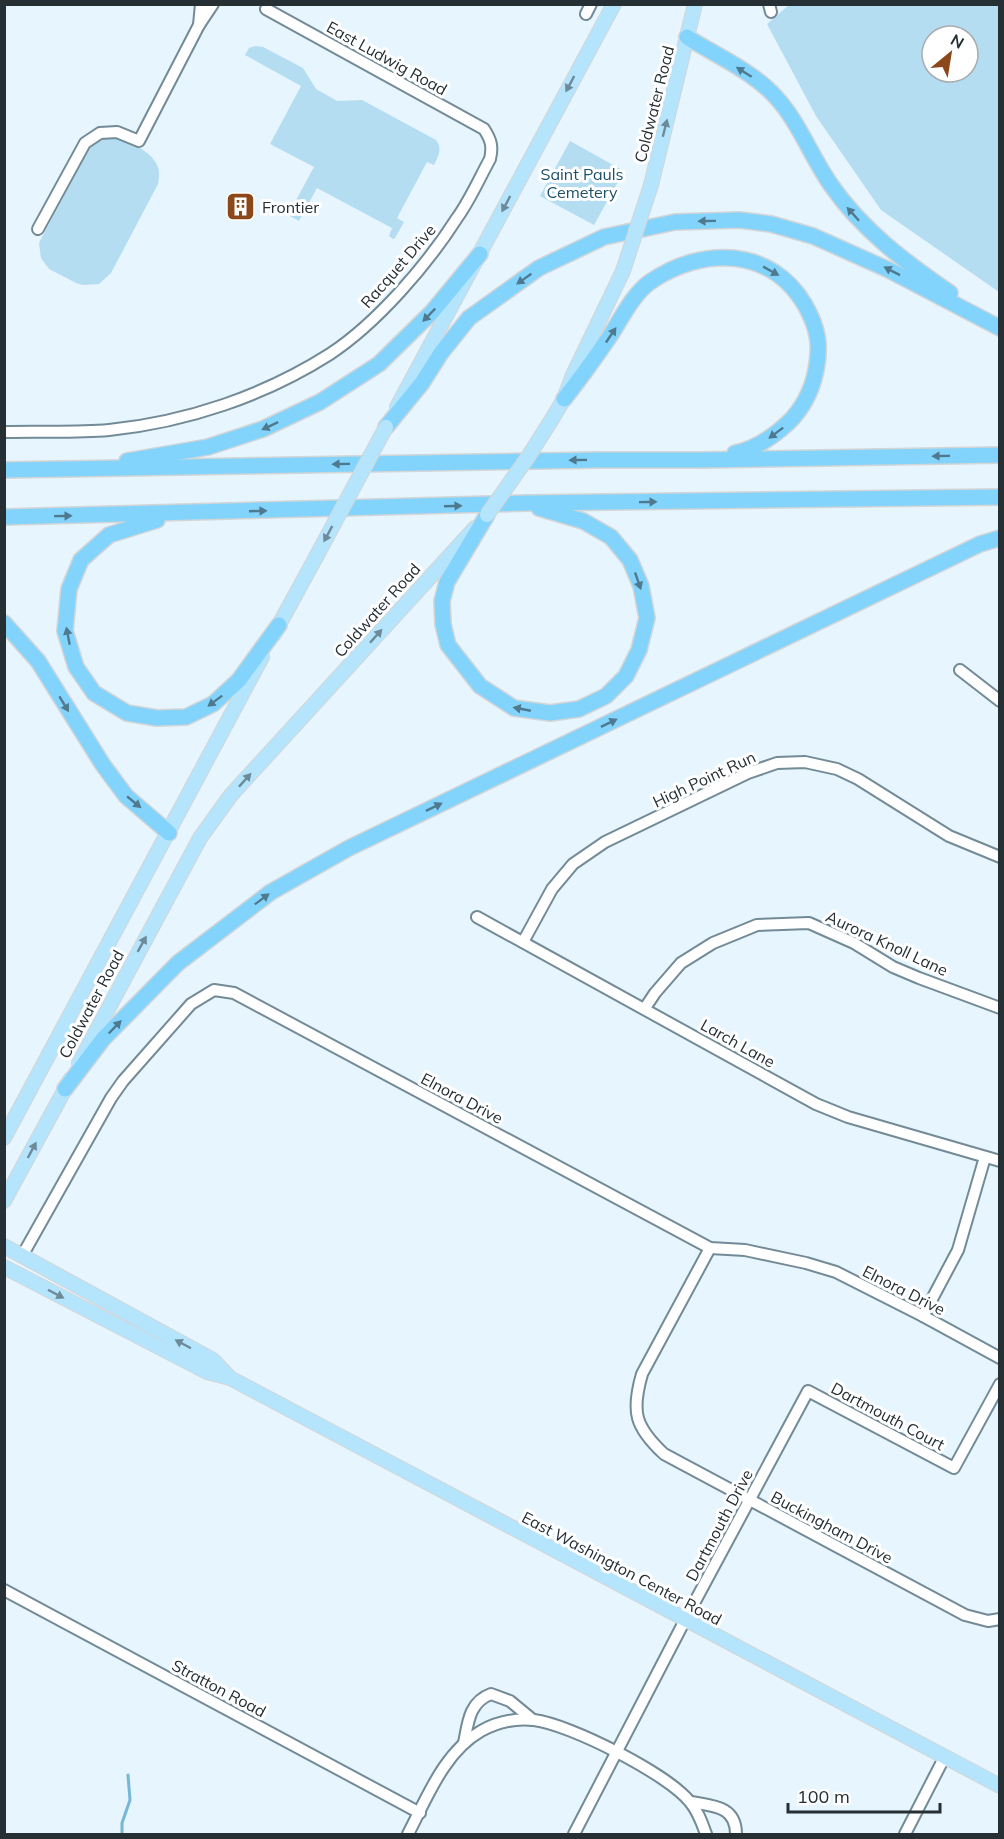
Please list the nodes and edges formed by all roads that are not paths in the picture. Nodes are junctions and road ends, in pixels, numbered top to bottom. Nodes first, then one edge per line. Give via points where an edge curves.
1 (201, 4) edge
2 (213, 4) edge
3 (614, 4) edge
4 (695, 4) edge
5 (261, 6) edge
6 (199, 25) junction
7 (687, 37) junction
8 (490, 139) joint
9 (38, 229) dead end
10 (480, 254) junction
11 (999, 327) edge
12 (564, 399) junction
13 (386, 427) junction
14 (4, 432) edge
15 (999, 455) edge
16 (703, 460) junction
17 (78, 469) junction
18 (4, 470) edge
19 (999, 497) edge
20 (528, 503) junction
21 (194, 513) junction
22 (487, 515) joint
23 (4, 517) edge
24 (999, 538) edge
25 (456, 556) junction
26 (4, 624) edge
27 (279, 625) junction
28 (960, 670) dead end
29 (999, 701) edge
30 (169, 833) junction
31 (999, 857) edge
32 (477, 917) dead end
33 (524, 942) junction
34 (645, 1008) junction
35 (999, 1008) edge
36 (65, 1089) junction
37 (4, 1138) edge
38 (985, 1157) junction
39 (999, 1161) edge
40 (4, 1201) edge
41 (4, 1246) edge
42 (710, 1248) junction
43 (22, 1256) junction
44 (4, 1267) edge
45 (923, 1316) junction
46 (999, 1358) edge
47 (230, 1378) junction
48 (999, 1384) edge
49 (808, 1391) joint
50 (750, 1501) junction
51 (4, 1590) edge
52 (999, 1619) edge
53 (685, 1620) junction
54 (533, 1720) junction
55 (464, 1743) junction
56 (616, 1753) junction
57 (944, 1758) junction
58 (999, 1786) edge
59 (691, 1802) junction
60 (420, 1813) junction
61 (408, 1834) edge
62 (574, 1834) edge
63 (706, 1834) edge
64 (736, 1834) edge
65 (904, 1834) edge

1 - 6 street
2 - 6 street
3 -> 10 main road, Coldwater Road
4 - 7 main road, Coldwater Road
5 - 8 street, East Ludwig Road via 478,125
6 - 9 street via 139,141 117,132 100,133 85,143
11 -> 7 highway via 869,231 831,185 788,111 770,91
12 -> 7 main road, Coldwater Road, bridge via 623,271 651,185
8 - 14 street, Racquet Drive via 490,159 430,257 381,312 332,353 270,388 163,422 108,430
10 - 13 main road, Coldwater Road
10 -> 17 highway via 432,312 379,364 320,402 263,429 208,447
11 -> 13 highway via 890,270 813,236 739,220 675,222 604,237 539,268 469,318
12 -> 16 highway via 649,282 680,266 711,257 741,258 774,270 796,290 813,319 820,350 814,381 801,410 779,431 752,450
12 - 22 main road, Coldwater Road, bridge
13 -> 27 main road, Coldwater Road, bridge
15 -> 16 highway
16 -> 17 highway
17 - 18 highway
20 -> 19 highway
21 -> 20 highway
20 -> 25 highway via 583,521 611,537 630,560 641,586 647,618 639,650 626,676 606,696 579,709 550,713 513,708 480,686 447,645 443,624 442,602
23 -> 21 highway
27 -> 21 highway via 239,680 213,704 186,717 126,713 94,693 76,667 65,631 69,590 81,561 109,535 149,521
22 - 25 highway
36 -> 24 highway via 103,1039 178,963 271,892 370,838
36 -> 25 main road, Coldwater Road via 200,838 231,795
26 -> 30 highway via 38,661 126,796
27 - 30 main road, Coldwater Road
28 - 29 street
30 - 37 main road, Coldwater Road
31 - 33 street, High Point Run via 949,836 837,769 805,762 777,763 748,773 605,842 573,864 552,889
32 - 33 street, Larch Lane
33 - 34 street, Larch Lane
34 - 35 street, Aurora Knoll Lane via 681,963 713,943 756,925 809,923 902,971
34 - 38 street, Larch Lane via 816,1104
40 -> 36 main road, Coldwater Road
38 - 39 street, Larch Lane
38 - 45 street via 957,1250
41 - 43 main road, East Washington Center Road
42 - 43 street, Elnora Drive via 234,993 214,990 191,1004 111,1098
42 - 45 street, Elnora Drive via 745,1250 836,1272
42 - 50 street, Buckingham Drive via 642,1374 635,1395 637,1416 646,1438 664,1454
47 -> 43 main road, East Washington Center Road via 213,1360
44 -> 47 main road, East Washington Center Road via 207,1372
45 - 46 street, Elnora Drive
47 - 53 main road, East Washington Center Road
48 - 49 street, Dartmouth Court via 954,1468
49 - 50 street, Dartmouth Drive
50 - 52 street, Buckingham Drive via 965,1615 988,1621
50 - 53 street, Dartmouth Drive
51 - 60 street, Stratton Road
53 - 56 street, Dartmouth Drive
53 - 57 main road, East Washington Center Road
54 - 55 street via 504,1722
54 - 55 street via 510,1701 491,1694 473,1707
54 - 56 street via 574,1732
55 - 60 street via 447,1761
56 - 59 street via 657,1774
56 - 62 street, Dartmouth Drive
57 - 58 main road, East Washington Center Road
57 - 65 street
59 - 63 street
59 - 64 street via 718,1807 731,1815
60 - 61 street

